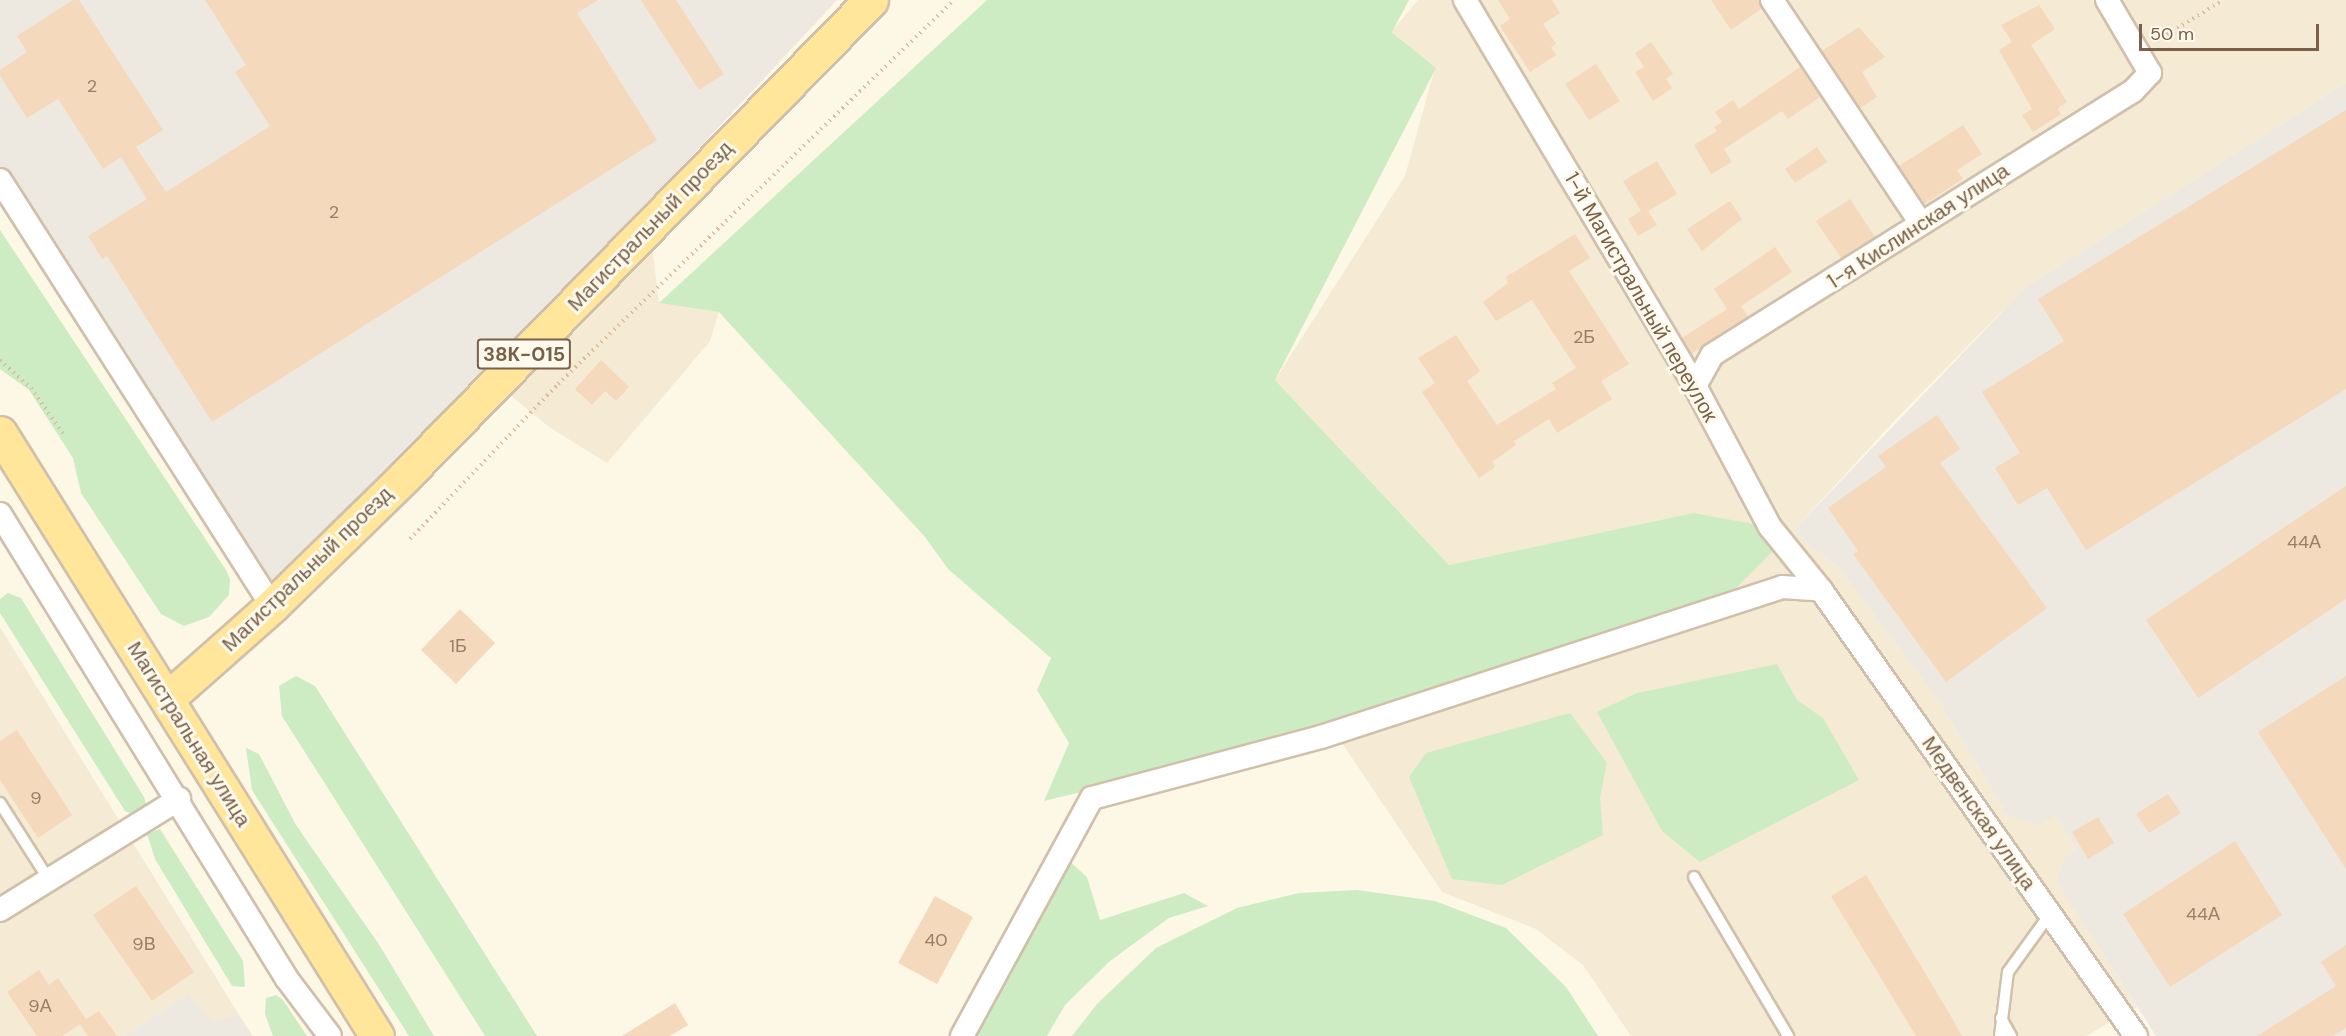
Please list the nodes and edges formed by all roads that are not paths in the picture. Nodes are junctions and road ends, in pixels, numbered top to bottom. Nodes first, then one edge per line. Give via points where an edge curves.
1 (871, 0) edge
2 (1465, 0) edge
3 (1773, 0) edge
4 (2107, 0) edge
5 (0, 180) edge
6 (1920, 222) junction
7 (1695, 386) junction
8 (0, 433) edge
9 (0, 514) edge
10 (1821, 590) junction
11 (273, 606) junction
12 (168, 698) junction
13 (179, 799) junction
14 (0, 803) edge
15 (1694, 877) dead end
16 (49, 880) junction
17 (2, 903) edge
18 (2050, 914) junction
19 (2000, 1016) junction
20 (330, 1036) edge
21 (376, 1036) edge
22 (962, 1036) edge
23 (1788, 1036) edge
24 (2000, 1036) edge
25 (2011, 1036) edge
26 (2136, 1036) edge

1 - 11 main road, Магистральный проезд / 38К-015
2 - 7 street, 1-й Магистральный переулок
3 - 6 street
4 - 6 street, 1-я Кислинская улица via 2150,73 2133,91
5 - 11 street
6 - 7 street, 1-я Кислинская улица via 1712,355
7 - 10 street, 1-й Магистральный переулок via 1770,527
8 - 12 main road, Магистральная улица
9 - 13 street
10 - 18 street, Медвенская улица
10 - 22 street via 1782,587 1321,737 1092,798
11 - 12 main road, Магистральный проезд / 38К-015
12 - 21 main road, Магистральная улица
13 - 16 street
13 - 20 street via 286,979
14 - 16 lane
15 - 23 lane
16 - 17 street
18 - 19 lane via 2008,972
18 - 26 street, Медвенская улица
19 - 24 lane
19 - 25 lane

